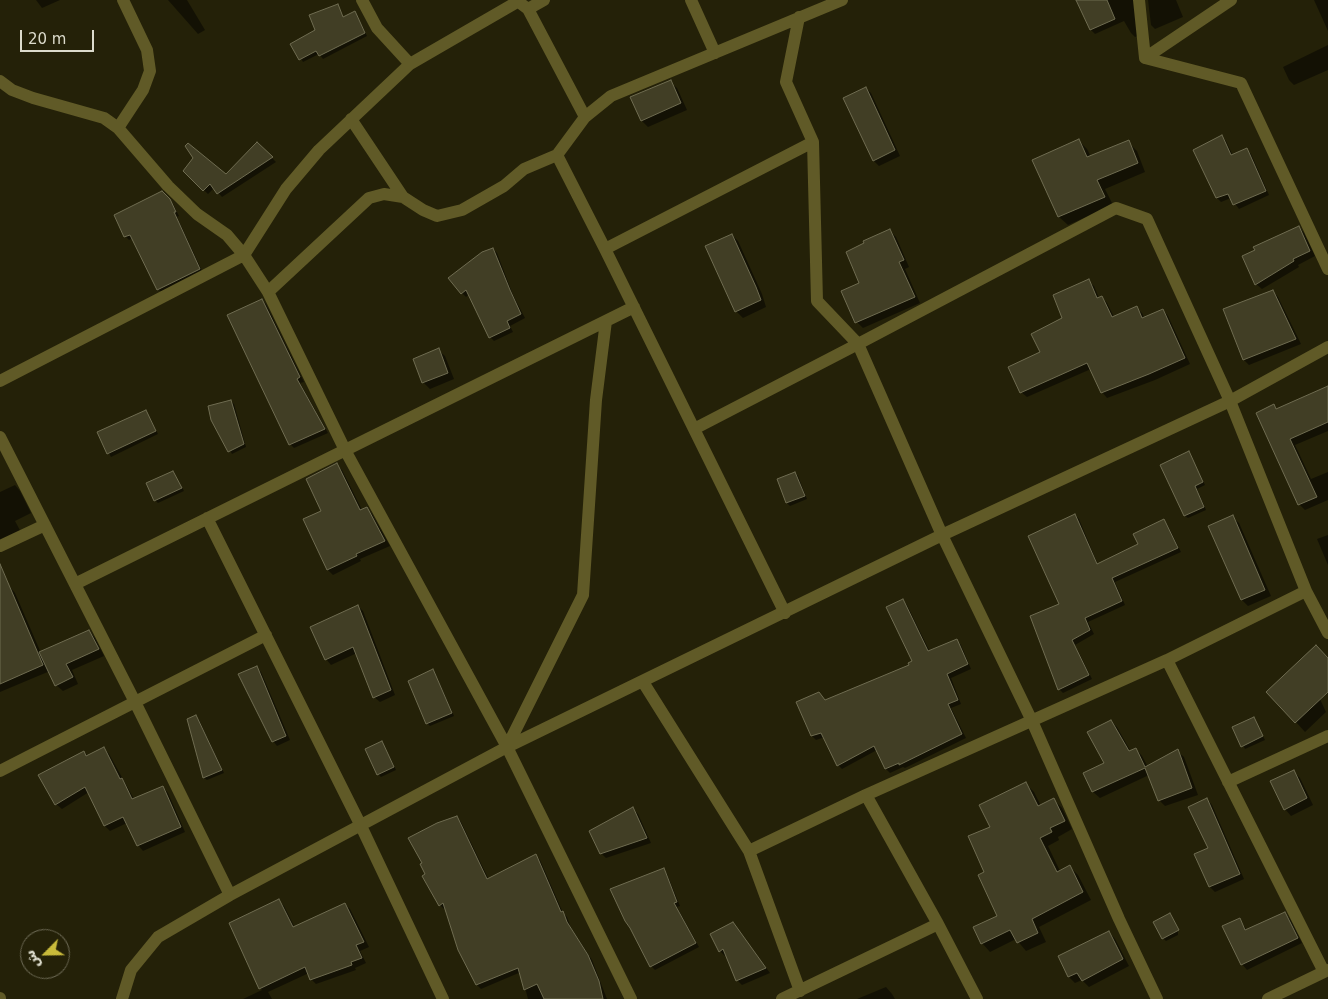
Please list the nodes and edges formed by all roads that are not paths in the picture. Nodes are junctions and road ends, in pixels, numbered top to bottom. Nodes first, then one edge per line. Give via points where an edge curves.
1 (123, 0) edge
2 (362, 0) edge
3 (544, 0) edge
4 (691, 0) edge
5 (842, 0) edge
6 (1139, 0) edge
7 (1231, 0) edge
8 (516, 1) edge
9 (528, 9) junction
10 (799, 17) junction
11 (715, 54) junction
12 (1145, 58) junction
13 (410, 64) junction
14 (0, 81) edge
15 (585, 117) junction
16 (351, 119) junction
17 (118, 128) junction
18 (813, 142) junction
19 (557, 155) junction
20 (403, 198) junction
21 (605, 249) junction
22 (244, 255) junction
23 (1328, 269) edge
24 (268, 292) junction
25 (634, 307) junction
26 (606, 321) junction
27 (858, 344) junction
28 (1328, 347) edge
29 (0, 381) edge
30 (1230, 401) junction
31 (694, 428) junction
32 (0, 437) edge
33 (345, 450) junction
34 (207, 518) junction
35 (45, 524) junction
36 (942, 535) junction
37 (0, 546) edge
38 (75, 584) junction
39 (1306, 591) junction
40 (785, 613) junction
41 (1328, 634) edge
42 (266, 635) junction
43 (1167, 660) junction
44 (643, 682) junction
45 (135, 702) junction
46 (1032, 721) junction
47 (1328, 736) edge
48 (507, 747) junction
49 (0, 771) edge
50 (1228, 782) junction
51 (866, 795) junction
52 (361, 826) junction
53 (749, 852) junction
54 (230, 896) junction
55 (938, 924) junction
56 (1326, 971) edge
57 (800, 991) junction
58 (122, 999) edge
59 (443, 999) edge
60 (632, 999) edge
61 (782, 999) edge
62 (976, 999) edge
63 (1157, 999) edge
64 (1268, 999) edge

1 - 17 street via 147,50 150,71 143,90
2 - 13 street via 377,28
3 - 9 street
4 - 11 street
5 - 10 street
6 - 12 street
7 - 12 street
8 - 9 street
8 - 13 street
9 - 15 street
10 - 11 street
10 - 18 street via 786,82
11 - 15 street via 611,96
12 - 23 street via 1241,83
13 - 16 street
14 - 17 street via 12,90 33,98 104,118
15 - 19 street
16 - 20 street
16 - 22 street via 318,150 286,189
17 - 22 street via 168,186 197,214 227,235
18 - 21 street
18 - 27 street via 817,301
19 - 20 street via 524,169 504,186 462,210 438,216
19 - 21 street
20 - 24 street via 384,194 369,198
21 - 25 street
22 - 24 street
22 - 29 street
24 - 33 street
25 - 26 street
25 - 31 street
26 - 33 street
26 - 48 street via 596,400 582,595
27 - 30 street via 1116,208 1147,219
27 - 31 street
27 - 36 street
28 - 30 street
30 - 36 street
30 - 39 street
31 - 40 street
32 - 35 street
33 - 34 street
33 - 48 street
34 - 38 street
34 - 42 street
35 - 37 street
35 - 38 street
36 - 40 street
36 - 46 street
38 - 45 street
39 - 41 street
39 - 43 street
40 - 44 street
42 - 45 street
42 - 52 street
43 - 46 street
43 - 50 street
44 - 48 street
44 - 53 street
45 - 49 street
45 - 54 street
46 - 51 street
46 - 63 street
47 - 50 street
48 - 52 street
48 - 60 street
50 - 56 street
51 - 53 street
51 - 55 street
52 - 54 street
52 - 59 street
53 - 57 street
54 - 58 street via 158,937 131,970
55 - 57 street
55 - 62 street
56 - 64 street
57 - 61 street

